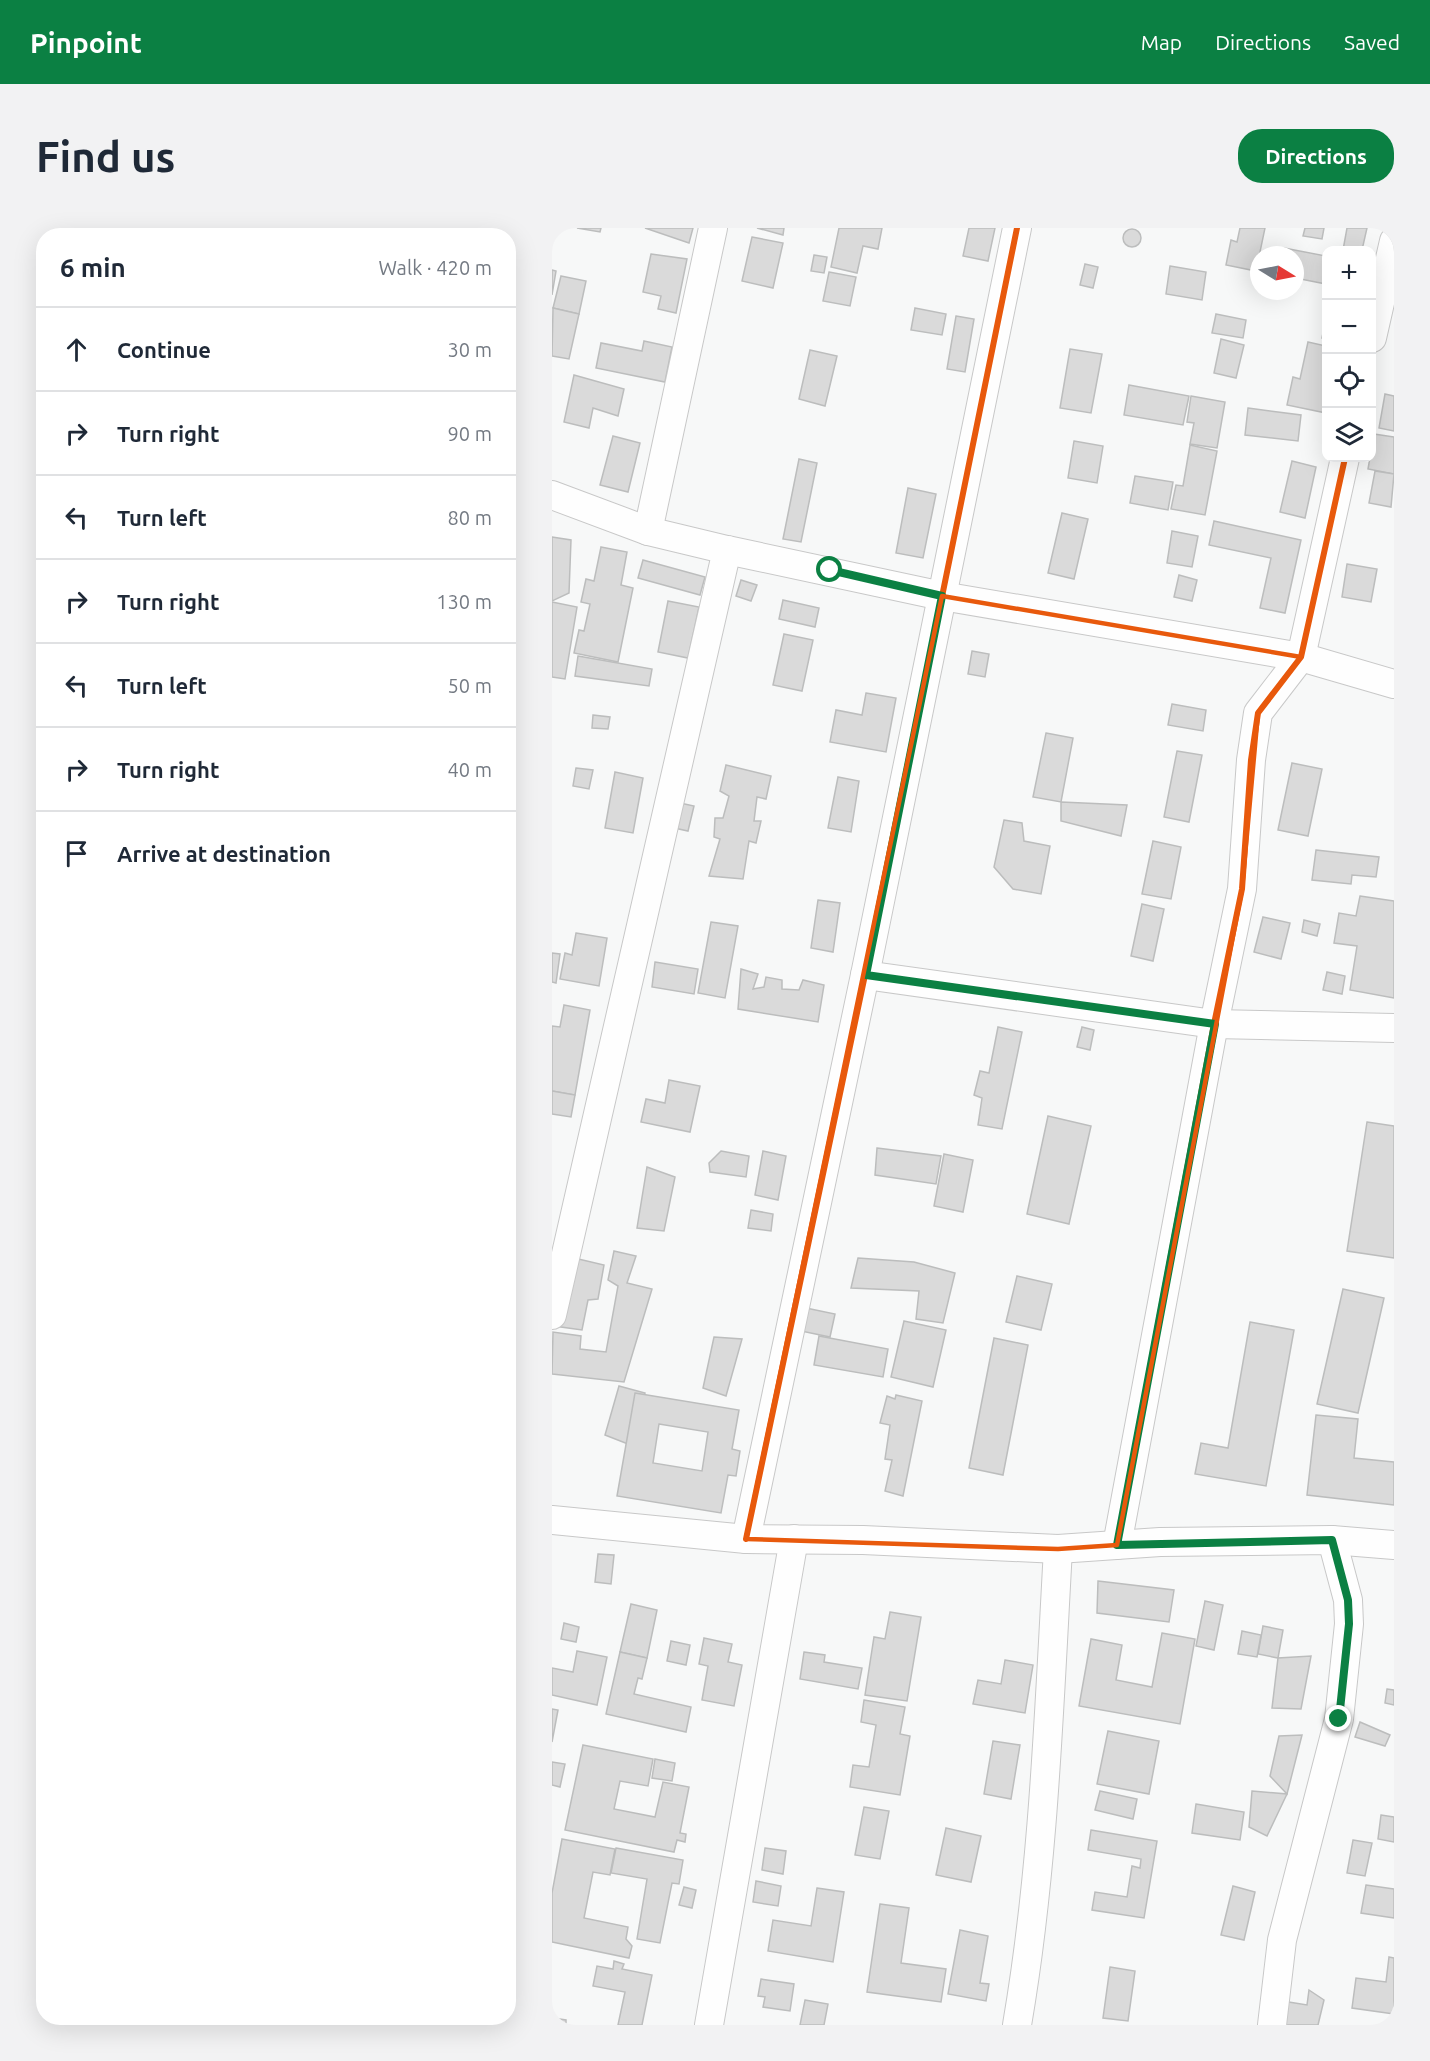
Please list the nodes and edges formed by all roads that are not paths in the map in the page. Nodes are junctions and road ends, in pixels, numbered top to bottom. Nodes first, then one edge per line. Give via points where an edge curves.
1 (713, 228) edge
2 (1017, 228) edge
3 (1394, 241) edge
4 (1376, 317) edge
5 (1344, 462) edge
6 (552, 495) edge
7 (648, 531) junction
8 (727, 550) junction
9 (942, 596) junction
10 (1301, 657) junction
11 (1394, 684) edge
12 (866, 975) junction
13 (1215, 1024) junction
14 (1394, 1028) edge
15 (552, 1315) edge
16 (552, 1520) edge
17 (746, 1539) junction
18 (794, 1539) junction
19 (1332, 1540) junction
20 (1117, 1545) junction
21 (1394, 1545) edge
22 (1058, 1549) junction
23 (709, 2025) edge
24 (1017, 2025) edge
25 (1272, 2025) edge

1 - 7 street
2 - 9 street
3 - 4 street
5 - 10 street
6 - 7 street
7 - 8 street
8 - 9 street
8 - 15 street
9 - 10 street
9 - 12 street
10 - 11 street
10 - 13 street via 1258,713 1242,890
12 - 13 street
12 - 17 street
13 - 14 street
13 - 20 street
16 - 17 street
17 - 18 street
18 - 22 street
18 - 23 street
19 - 20 street
19 - 21 street
19 - 25 street via 1348,1600 1344,1681 1339,1719 1282,1940
20 - 22 street
22 - 24 street via 1041,1840

